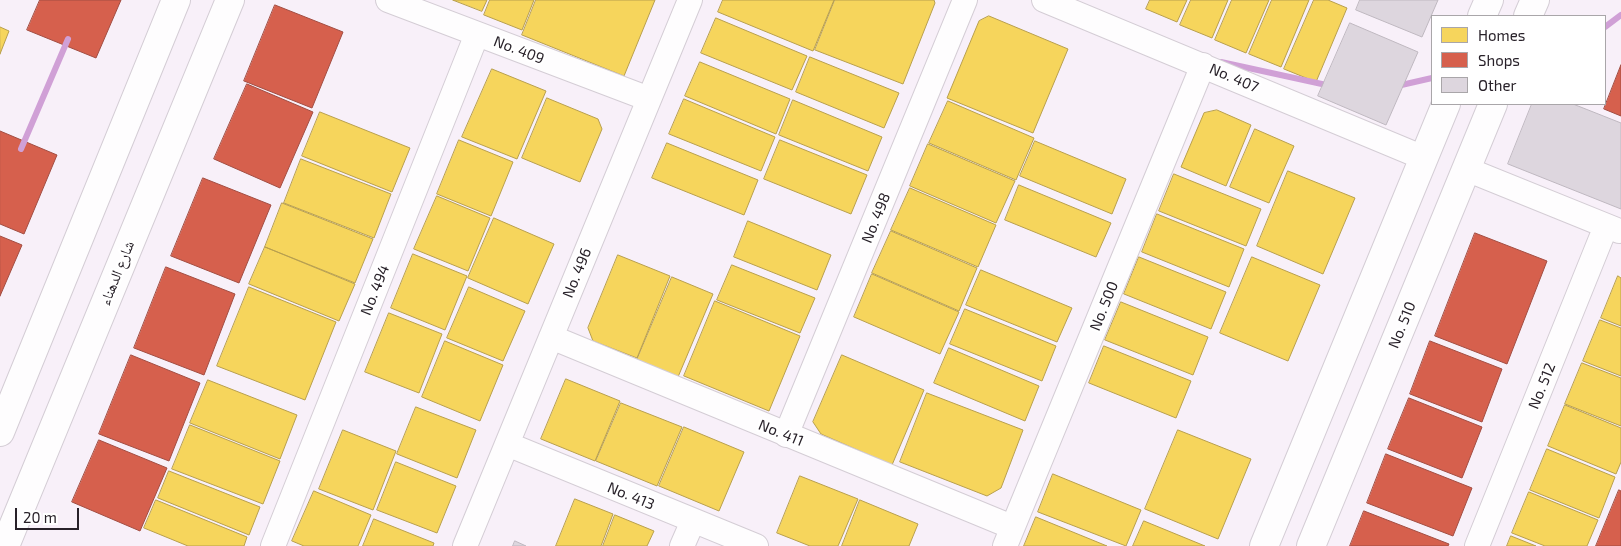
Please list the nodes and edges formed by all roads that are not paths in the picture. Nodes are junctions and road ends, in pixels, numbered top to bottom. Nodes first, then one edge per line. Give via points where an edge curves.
1 (176, 0) edge
2 (230, 0) edge
3 (388, 0) edge
4 (690, 0) edge
5 (966, 0) edge
6 (1044, 0) edge
7 (1489, 0) edge
8 (1535, 0) edge
9 (1482, 15) edge
10 (1528, 15) edge
11 (477, 34) junction
12 (1203, 66) junction
13 (649, 99) junction
14 (1446, 105) edge
15 (1493, 105) edge
16 (1424, 158) junction
17 (1466, 169) junction
18 (1614, 229) edge
19 (551, 337) junction
20 (0, 432) edge
21 (786, 435) junction
22 (507, 444) junction
23 (693, 521) junction
24 (1008, 536) edge
25 (5, 546) edge
26 (273, 546) edge
27 (465, 546) edge
28 (682, 546) edge
29 (756, 546) edge
30 (1264, 546) edge
31 (1311, 546) edge
32 (1477, 546) edge

1 - 20 street
2 - 25 street, شارع الدهناء
3 - 11 street, No. 409
4 - 13 street, No. 496
5 - 21 street, No. 498
6 - 12 street, No. 407
7 - 9 street
8 - 10 street
11 - 13 street, No. 409
11 - 26 street, No. 494
12 - 16 street, No. 407
12 - 24 street, No. 500
13 - 19 street, No. 496
14 - 16 street
15 - 17 street, No. 510
16 - 30 street
17 - 18 street
17 - 31 street, No. 510
18 - 32 street, No. 512
19 - 21 street, No. 411
19 - 22 street, No. 496
21 - 24 street, No. 411
22 - 23 street, No. 413
22 - 27 street, No. 496
23 - 28 street
23 - 29 street, No. 413

